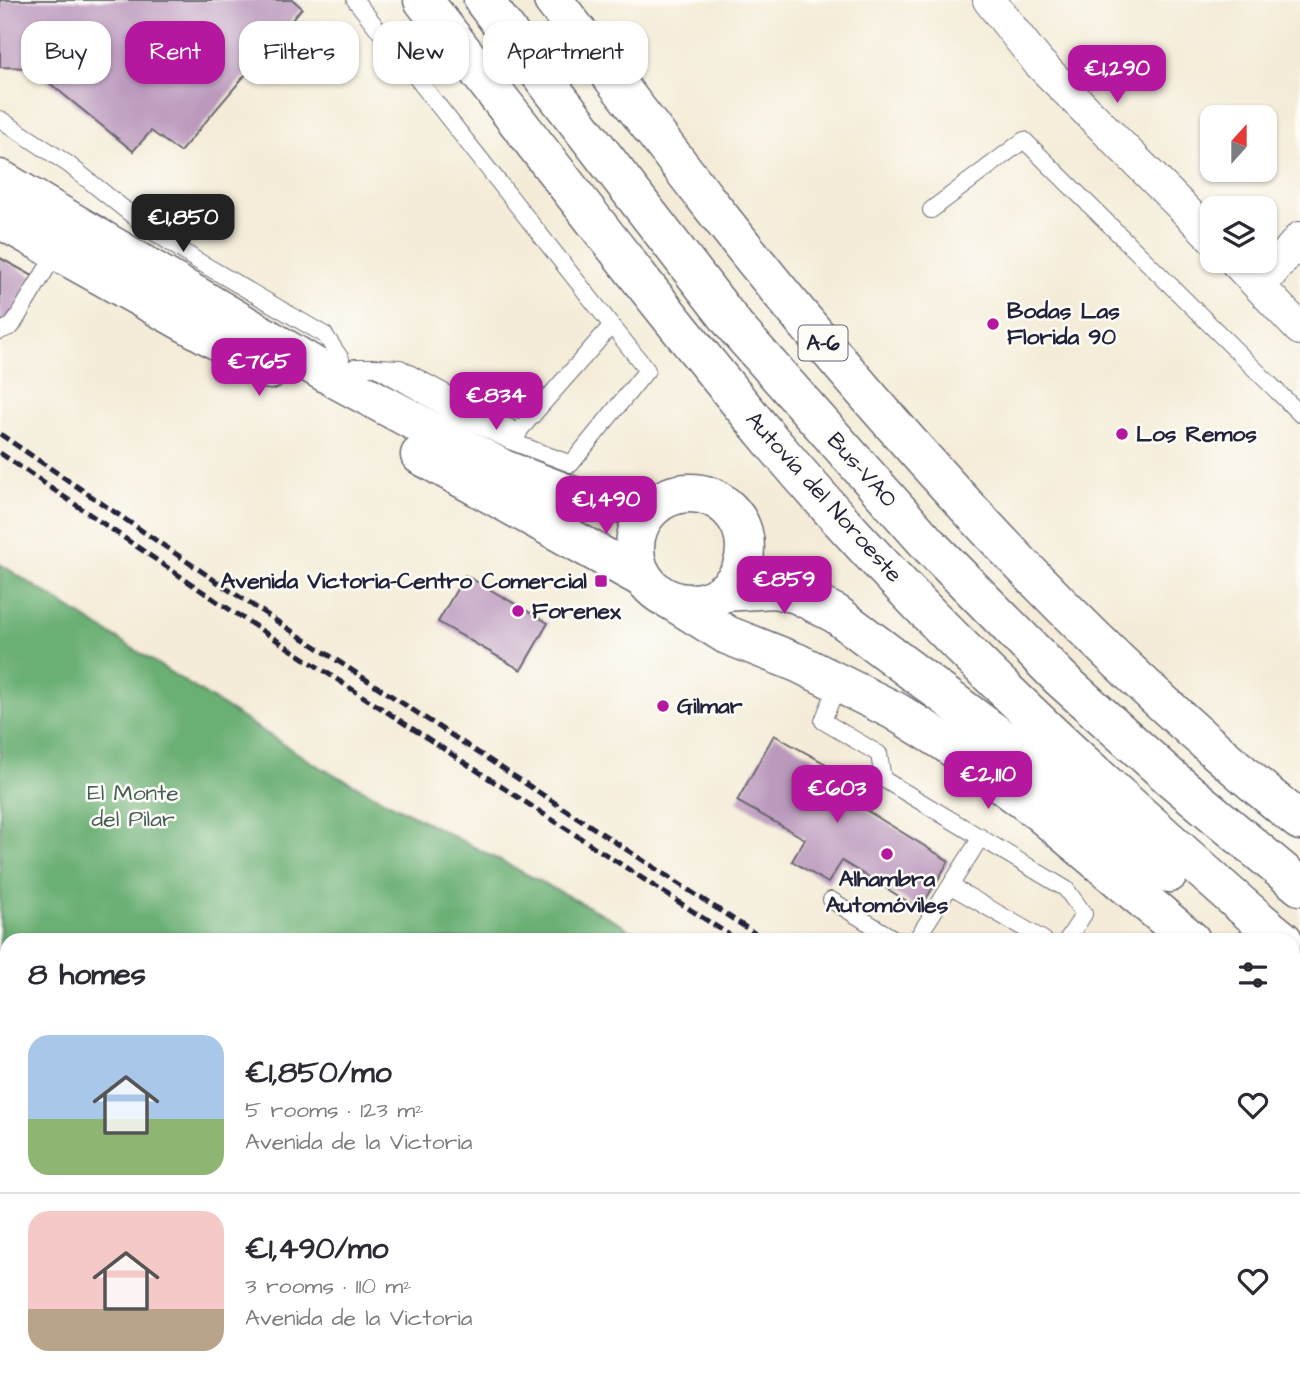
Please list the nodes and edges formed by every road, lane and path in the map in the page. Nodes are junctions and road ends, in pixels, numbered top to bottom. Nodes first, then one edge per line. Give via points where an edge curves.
1 (355, 0) edge
2 (423, 0) edge
3 (483, 0) edge
4 (553, 0) edge
5 (989, 0) edge
6 (0, 119) edge
7 (0, 179) edge
8 (931, 209) dead end
9 (0, 219) edge
10 (1200, 226) edge
11 (1300, 238) edge
12 (71, 259) junction
13 (1247, 273) edge
14 (1260, 286) junction
15 (611, 326) junction
16 (1300, 329) edge
17 (0, 331) edge
18 (336, 379) junction
19 (1300, 414) edge
20 (515, 437) junction
21 (456, 475) junction
22 (654, 505) junction
23 (733, 587) junction
24 (657, 589) junction
25 (797, 663) junction
26 (838, 682) junction
27 (1300, 821) edge
28 (981, 837) junction
29 (951, 886) junction
30 (1300, 886) edge
31 (1233, 899) junction
32 (831, 900) dead end
33 (885, 933) edge
34 (921, 933) edge
35 (1032, 933) edge
36 (1072, 933) edge
37 (1184, 933) edge
38 (1274, 933) edge

1 - 15 lane
2 - 31 main road, Autovía del Noroeste via 731,391 879,562 1044,729
3 - 30 main road, Bus-VAO via 737,329 929,545 1061,679
4 - 27 main road, A-6 via 800,316 940,478 1160,703
5 - 10 street via 1038,62
6 - 18 lane via 196,260 325,335 341,359
7 - 18 main road
8 - 19 lane via 1024,141
9 - 12 main road
11 - 14 street
12 - 17 lane via 12,326
12 - 18 lane via 122,274 304,376 325,383
12 - 21 main road
13 - 14 street
14 - 16 street
15 - 20 lane
15 - 20 lane via 647,370 571,464
18 - 20 lane via 355,367 375,367 460,416
18 - 21 lane via 341,395 443,454
18 - 22 main road via 503,470 567,496 606,505
21 - 24 main road
22 - 23 main road via 687,492 720,501 733,513 742,528 745,554
22 - 24 main road via 643,518 636,540 637,565
23 - 24 main road via 698,603
23 - 25 main road via 746,620
23 - 31 main road via 797,594 836,614 1032,761 1171,875
24 - 25 main road via 727,635
25 - 26 main road
26 - 28 lane via 823,721 879,754 883,779
26 - 37 main road via 945,742 1037,810
28 - 29 lane
28 - 36 lane via 1066,889 1084,914
29 - 34 lane
29 - 35 lane
31 - 38 main road, Autovía del Noroeste
32 - 33 lane

